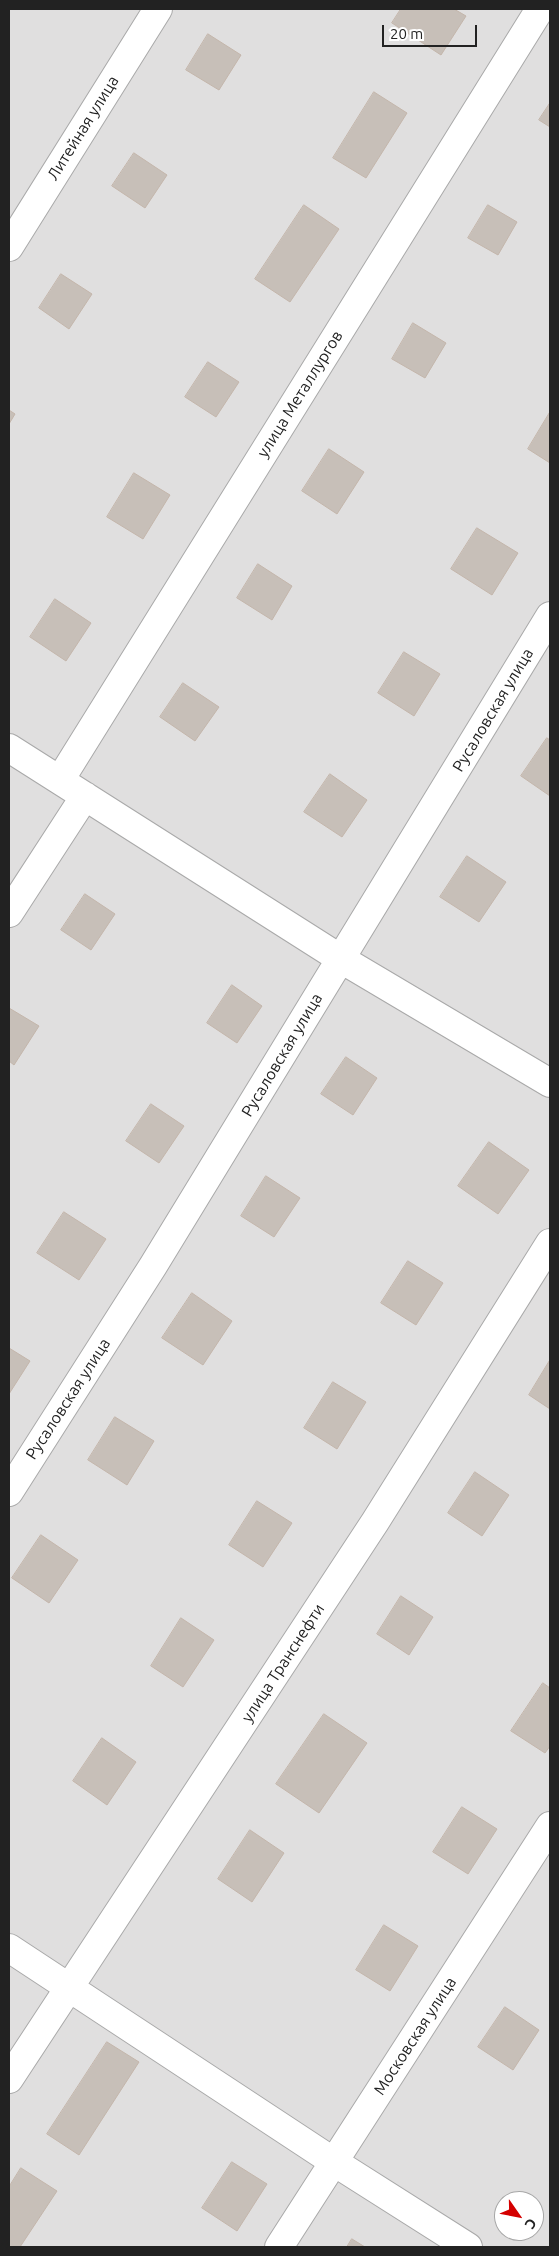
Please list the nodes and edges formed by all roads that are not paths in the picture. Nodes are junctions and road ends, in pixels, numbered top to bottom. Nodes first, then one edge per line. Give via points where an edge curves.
1 (158, 9) edge
2 (540, 9) edge
3 (9, 247) edge
4 (550, 616) edge
5 (9, 748) edge
6 (60, 780) junction
7 (84, 796) junction
8 (9, 913) edge
9 (341, 959) junction
10 (550, 1083) edge
11 (550, 1243) edge
12 (9, 1492) edge
13 (550, 1826) edge
14 (9, 1948) edge
15 (68, 1987) junction
16 (9, 2079) edge
17 (334, 2162) junction
18 (279, 2247) edge
19 (468, 2247) edge

1 - 3 street, Литейная улица
2 - 6 street, улица Металлургов
4 - 9 street, Русаловская улица
5 - 6 street
6 - 7 street
7 - 8 street
7 - 9 street
9 - 10 street
9 - 12 street, Русаловская улица via 154,1266
11 - 15 street, улица Транснефти via 375,1522
13 - 17 street, Московская улица
14 - 15 street
15 - 16 street, улица Транснефти
15 - 17 street
17 - 18 street, Московская улица
17 - 19 street

